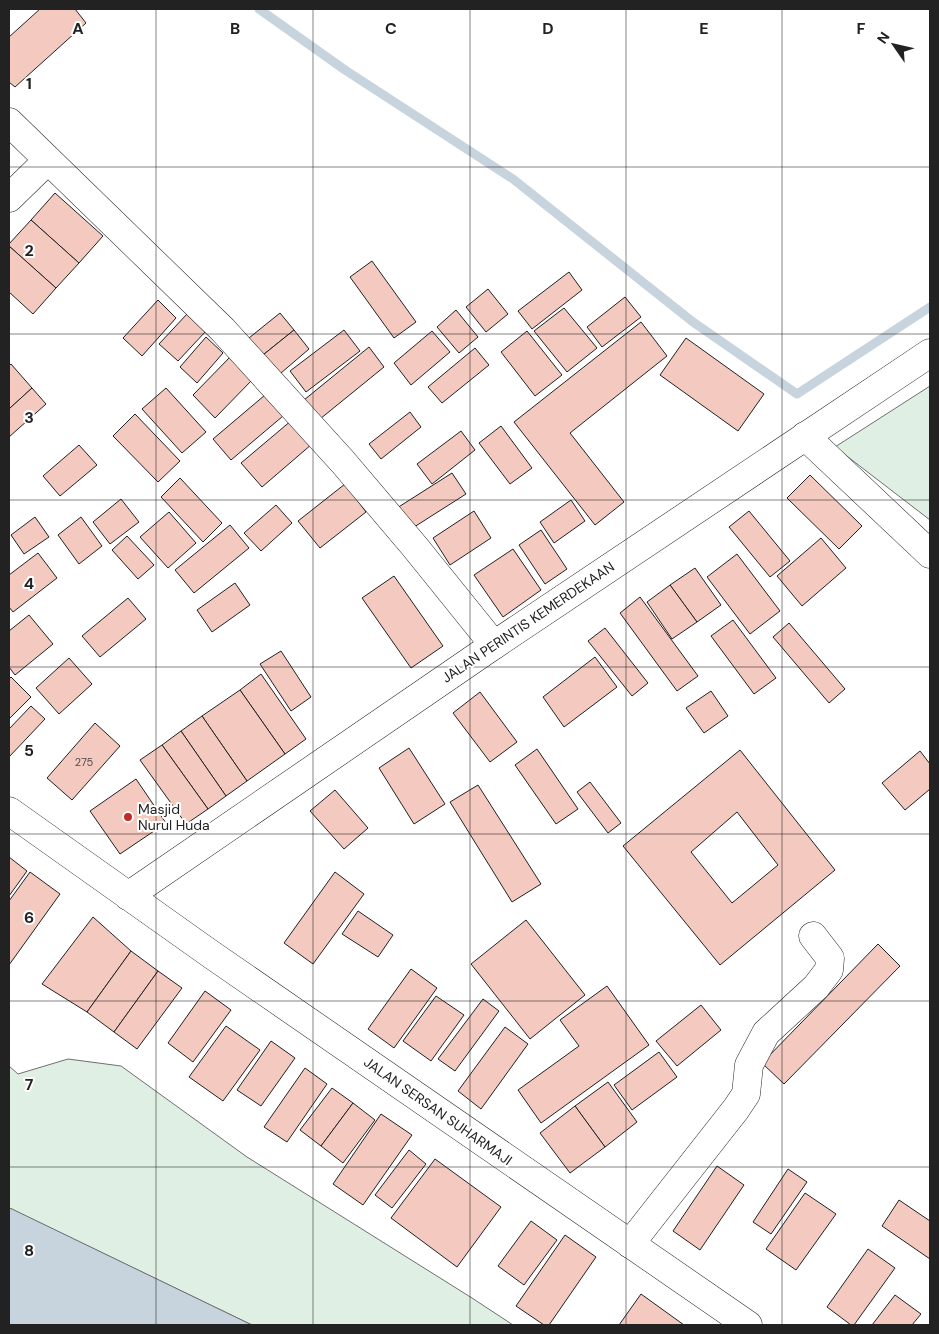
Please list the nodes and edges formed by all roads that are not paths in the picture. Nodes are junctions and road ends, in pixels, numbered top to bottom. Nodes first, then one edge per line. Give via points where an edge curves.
1 (9, 122) edge
2 (48, 160) junction
3 (9, 198) edge
4 (930, 353) edge
5 (805, 436) junction
6 (930, 554) edge
7 (494, 645) junction
8 (9, 811) edge
9 (128, 896) junction
10 (813, 936) dead end
11 (630, 1244) junction
12 (748, 1325) edge

1 - 2 main road
2 - 3 main road
2 - 7 main road via 223,330 343,462
4 - 5 main road, JALAN PERINTIS KEMERDEKAAN
5 - 6 main road
5 - 7 main road, JALAN PERINTIS KEMERDEKAAN
7 - 9 main road, JALAN PERINTIS KEMERDEKAAN
8 - 9 main road, JALAN SERSAN SUHARMAJI
9 - 11 main road, JALAN SERSAN SUHARMAJI
10 - 11 main road via 830,958 829,970 816,987 766,1033 750,1065 746,1094
11 - 12 main road, JALAN SERSAN SUHARMAJI

